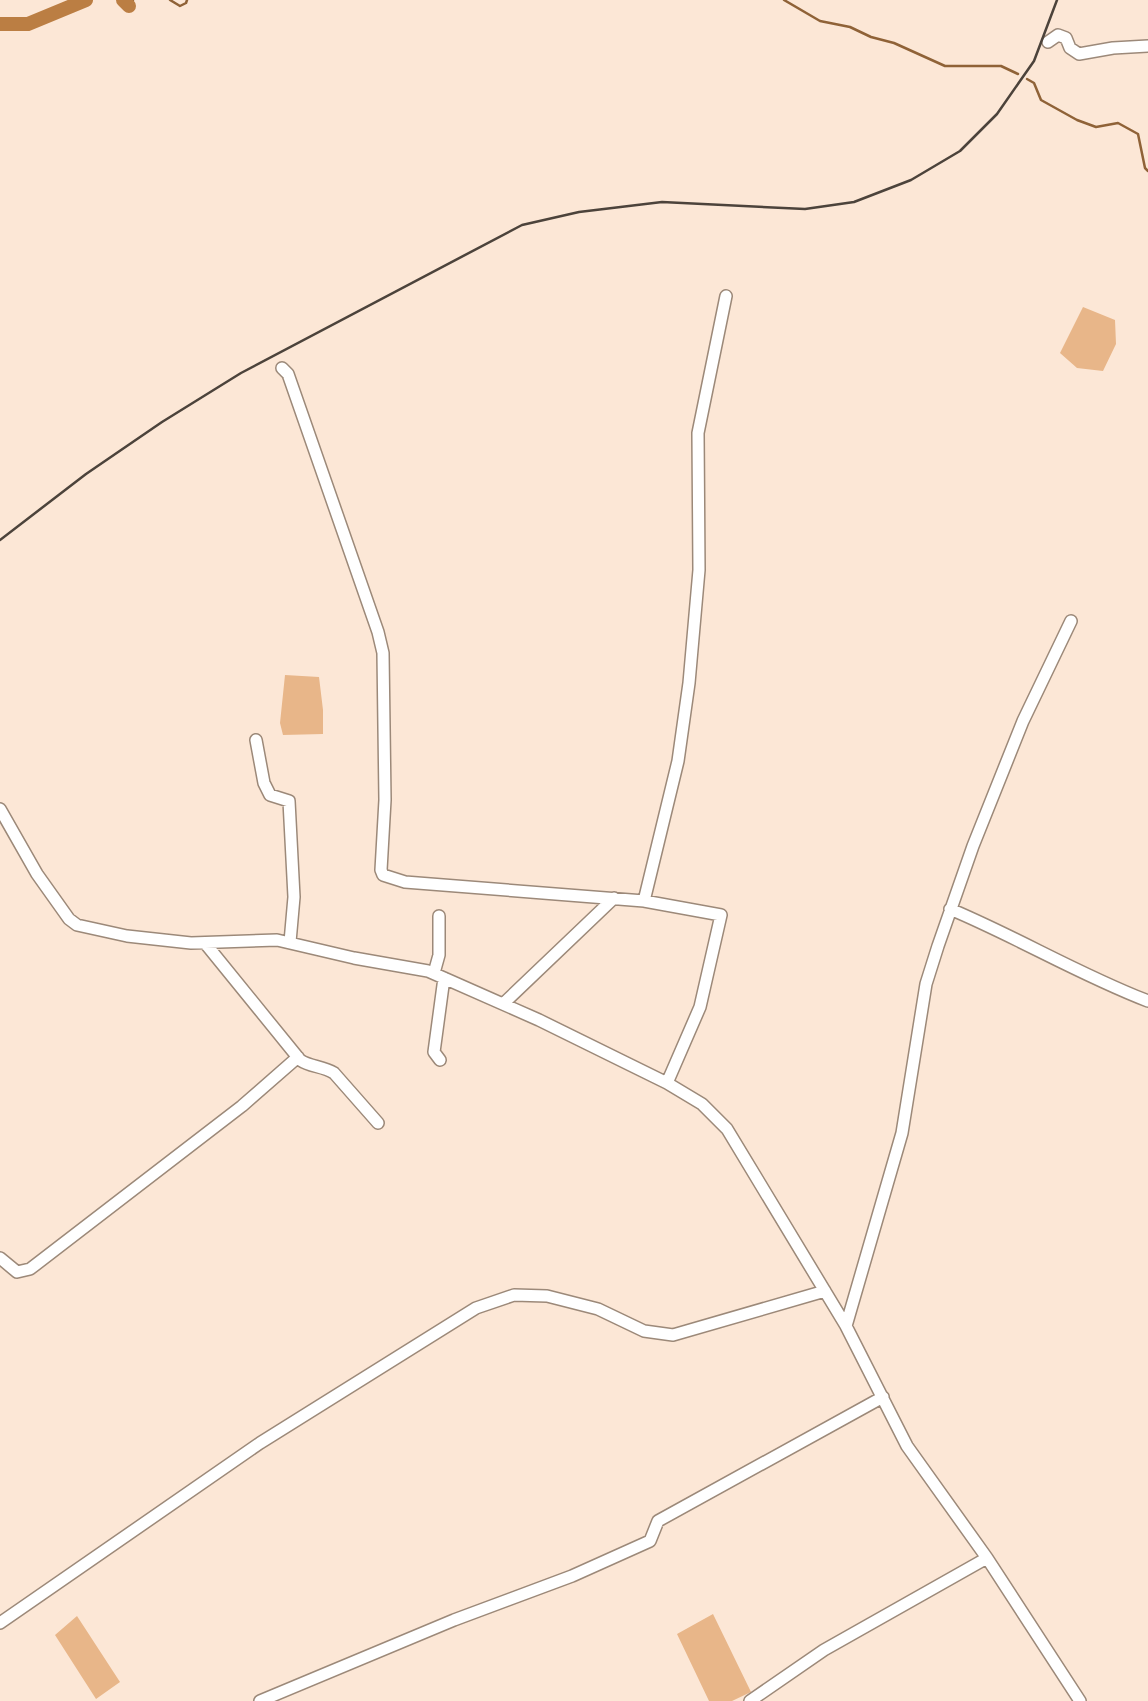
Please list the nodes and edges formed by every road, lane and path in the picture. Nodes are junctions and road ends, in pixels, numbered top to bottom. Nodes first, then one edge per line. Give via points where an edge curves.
1 (1048, 42) dead end
2 (1148, 46) edge
3 (726, 296) dead end
4 (282, 368) dead end
5 (1072, 621) dead end
6 (256, 740) dead end
7 (0, 809) edge
8 (614, 898) junction
9 (644, 901) junction
10 (950, 909) junction
11 (439, 916) dead end
12 (290, 942) junction
13 (205, 943) junction
14 (439, 976) junction
15 (1148, 1002) edge
16 (503, 1004) junction
17 (298, 1057) junction
18 (440, 1060) dead end
19 (667, 1082) junction
20 (378, 1123) dead end
21 (0, 1258) edge
22 (825, 1291) junction
23 (846, 1326) junction
24 (882, 1397) junction
25 (986, 1558) junction
26 (0, 1623) edge
27 (260, 1701) edge
28 (750, 1701) edge
29 (1080, 1701) edge

1 - 2 street via 1058,36 1066,38 1070,48 1080,54
3 - 9 street via 698,433 699,570 689,683 678,761
4 - 8 street via 288,374 383,653 385,800 380,863 384,875 405,882
5 - 10 street via 1023,721
6 - 12 street via 264,782 270,795 289,801 294,897
7 - 13 street via 38,874 74,924 127,936
8 - 9 street
8 - 16 street
9 - 19 street via 721,915 700,1007
10 - 15 street
10 - 23 street via 926,984 902,1133
11 - 14 street
12 - 13 street
12 - 14 street via 354,958 412,967
13 - 17 street
14 - 16 street
14 - 18 street via 434,1052
16 - 19 street
17 - 20 street via 302,1062 334,1073
17 - 21 street via 242,1106 30,1269 17,1272
19 - 22 street via 702,1104 727,1129
22 - 23 street
22 - 26 street via 673,1335 644,1331 598,1309 547,1296 514,1295 476,1308 268,1438
23 - 24 street
24 - 25 street via 908,1446
24 - 27 street via 658,1521 650,1541 572,1576 454,1620
25 - 28 street via 824,1650
25 - 29 street

